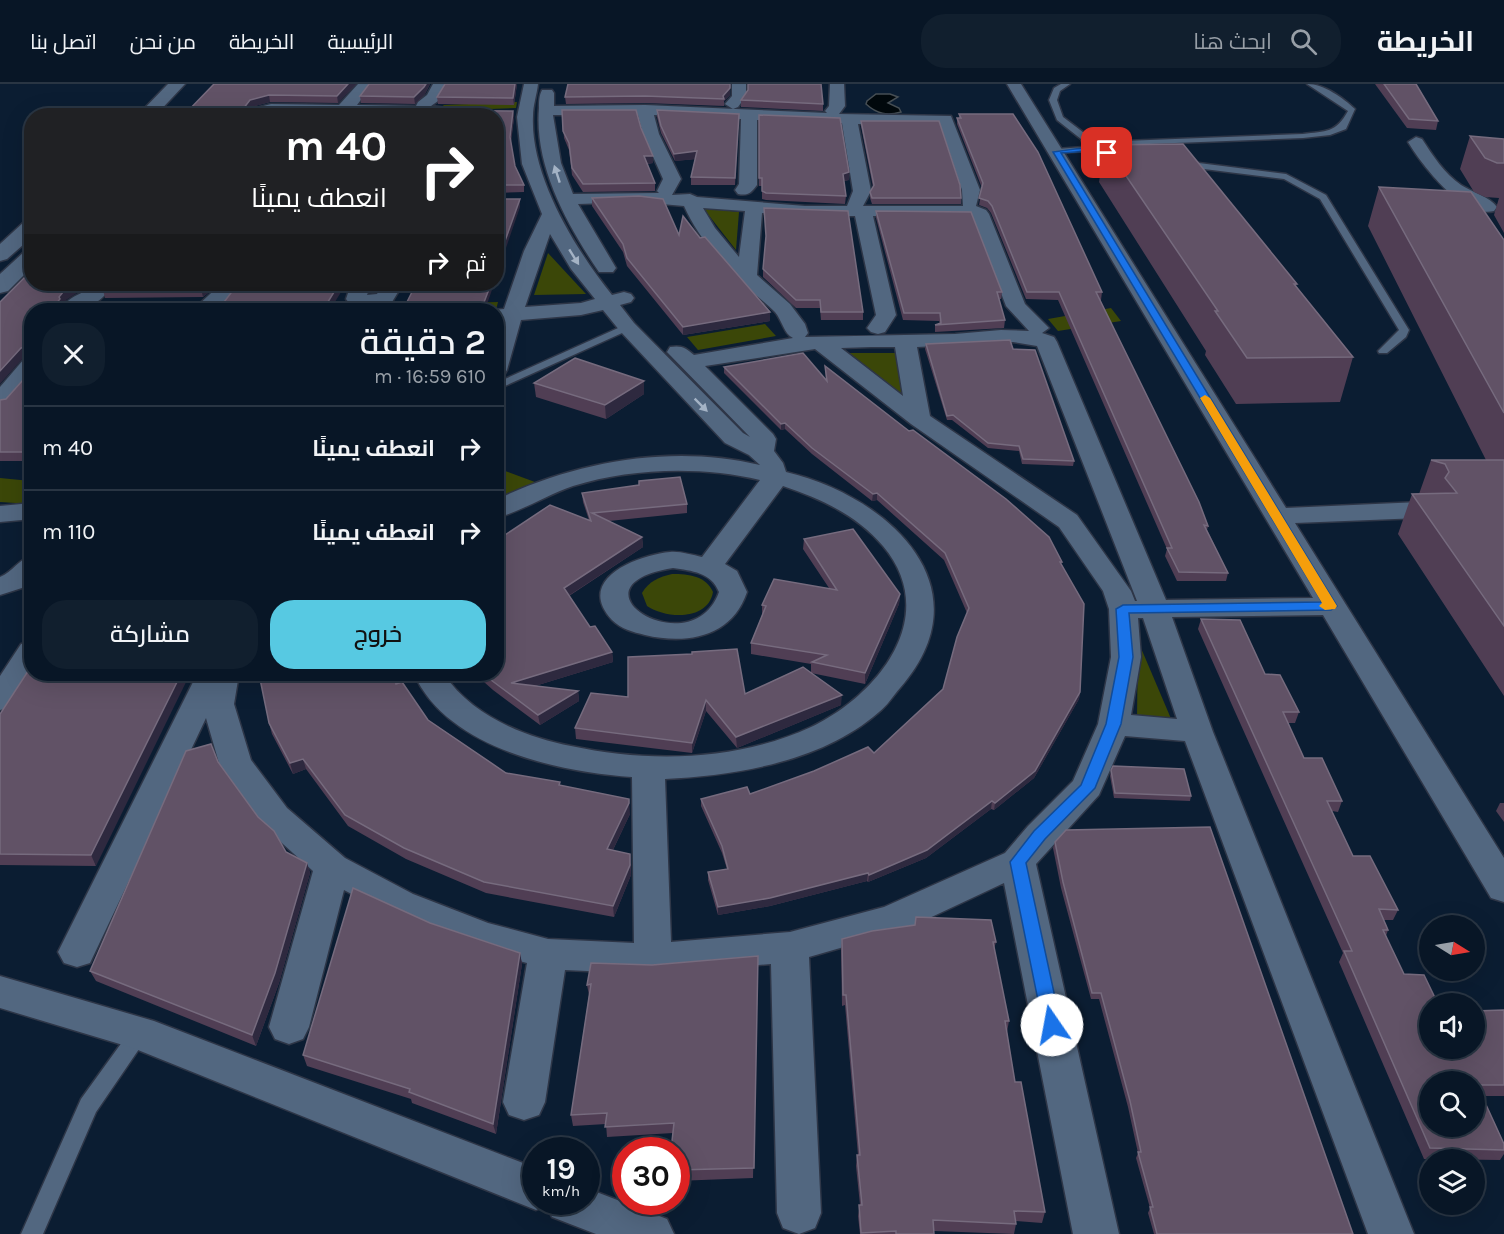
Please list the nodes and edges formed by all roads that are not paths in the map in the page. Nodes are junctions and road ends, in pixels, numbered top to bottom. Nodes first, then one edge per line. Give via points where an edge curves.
1 (366, 84) edge
2 (440, 84) edge
3 (531, 84) edge
4 (548, 84) edge
5 (739, 84) edge
6 (837, 84) edge
7 (1014, 84) edge
8 (1066, 84) edge
9 (1311, 84) edge
10 (178, 92) edge
11 (642, 100) junction
12 (733, 104) dead end
13 (156, 108) edge
14 (351, 108) edge
15 (426, 108) edge
16 (833, 111) dead end
17 (529, 112) junction
18 (750, 115) junction
19 (849, 120) junction
20 (548, 139) junction
21 (526, 140) junction
22 (1416, 141) dead end
23 (1089, 147) junction
24 (1057, 152) junction
25 (1132, 158) edge
26 (1174, 163) edge
27 (744, 190) dead end
28 (666, 191) dead end
29 (566, 199) junction
30 (690, 200) junction
31 (970, 203) dead end
32 (542, 204) junction
33 (754, 207) junction
34 (859, 208) junction
35 (1493, 212) edge
36 (24, 232) edge
37 (0, 255) edge
38 (24, 263) edge
39 (747, 276) junction
40 (0, 286) edge
41 (98, 291) edge
42 (225, 291) edge
43 (359, 291) edge
44 (389, 291) edge
45 (78, 303) edge
46 (211, 303) edge
47 (607, 303) junction
48 (505, 315) edge
49 (636, 315) junction
50 (878, 328) dead end
51 (1038, 328) dead end
52 (808, 337) junction
53 (905, 342) junction
54 (1383, 351) dead end
55 (689, 363) junction
56 (24, 373) edge
57 (504, 383) edge
58 (0, 401) edge
59 (919, 419) junction
60 (768, 463) junction
61 (504, 506) edge
62 (1419, 510) dead end
63 (24, 512) edge
64 (1116, 512) junction
65 (0, 514) edge
66 (1276, 516) junction
67 (1068, 522) junction
68 (709, 566) dead end
69 (24, 573) edge
70 (0, 587) edge
71 (1326, 598) junction
72 (1136, 600) junction
73 (24, 663) edge
74 (209, 681) edge
75 (223, 681) edge
76 (434, 681) edge
77 (0, 700) edge
78 (1114, 724) junction
79 (1197, 732) junction
80 (648, 769) junction
81 (1018, 862) junction
82 (332, 867) junction
83 (1504, 888) edge
84 (790, 947) junction
85 (77, 952) dead end
86 (548, 954) junction
87 (653, 959) junction
88 (0, 992) edge
89 (289, 1027) dead end
90 (140, 1034) junction
91 (524, 1102) dead end
92 (522, 1184) edge
93 (799, 1213) dead end
94 (600, 1214) edge
95 (32, 1234) edge
96 (651, 1234) edge
97 (1096, 1234) edge
98 (1391, 1234) edge

1 - 14 street
2 - 15 street
3 - 17 street
4 - 17 street
5 - 12 street via 739,96
6 - 16 street via 837,106
7 - 24 street
8 - 23 lane via 1057,90 1053,100 1060,118
9 - 23 lane via 1352,111 1343,128 1303,136
10 - 13 street
11 - 17 street
11 - 18 street
11 - 28 street via 651,134 672,179
17 - 20 street
17 - 21 street
18 - 19 street
18 - 27 street via 748,185
19 - 31 street via 948,120 971,190
19 - 34 street via 862,191
20 - 21 street
29 -> 20 street
21 - 32 street
22 - 35 street via 1432,169 1452,187
23 - 24 lane
23 - 25 lane
24 - 66 street
26 - 54 lane via 1286,177 1323,197 1404,330
29 - 30 street
29 - 49 street via 586,239
30 - 33 street
30 - 39 street via 717,244
32 -> 47 street
32 - 48 street via 539,235
33 - 34 street
33 - 39 street
34 - 50 street via 886,315
34 - 51 street via 961,210 980,214 1016,306
36 - 37 street
38 - 40 street
39 - 52 street
41 - 45 street
42 - 46 street
43 - 44 street via 356,299 365,302 385,298
47 - 48 street
47 - 49 street
47 - 49 street
49 - 55 street
49 - 57 lane
49 -> 60 street via 734,438
52 - 53 street
52 - 55 street
52 - 59 street
53 - 59 street
53 - 64 street via 1029,337 1046,342
55 - 60 street via 757,430 764,439
56 - 58 street
59 - 67 street
60 - 61 street via 745,470 684,465 623,468 564,481
60 - 68 street via 769,488
60 - 80 street via 848,505 878,525 896,544 918,585 921,608 919,631 910,654 874,699 847,720 814,737 735,762
62 - 66 street
63 - 65 street
64 - 67 street
64 - 72 street
66 - 71 street
67 - 72 street
69 - 70 street
71 - 72 street
71 - 83 street
72 - 78 street
72 - 79 street
73 - 77 street
74 - 85 street
75 - 82 street via 218,704 235,763 275,817
76 - 80 street via 464,713 513,742 577,761
78 - 79 street
78 - 81 street via 1087,788
79 - 98 street
80 - 87 street
81 - 84 street via 893,919
81 - 97 street
82 - 86 street via 399,904 480,936
82 - 89 street
84 - 87 street
84 - 93 street
86 - 87 street
86 - 91 street
88 - 90 street
90 - 92 street
90 - 95 lane via 88,1106
94 - 96 street

